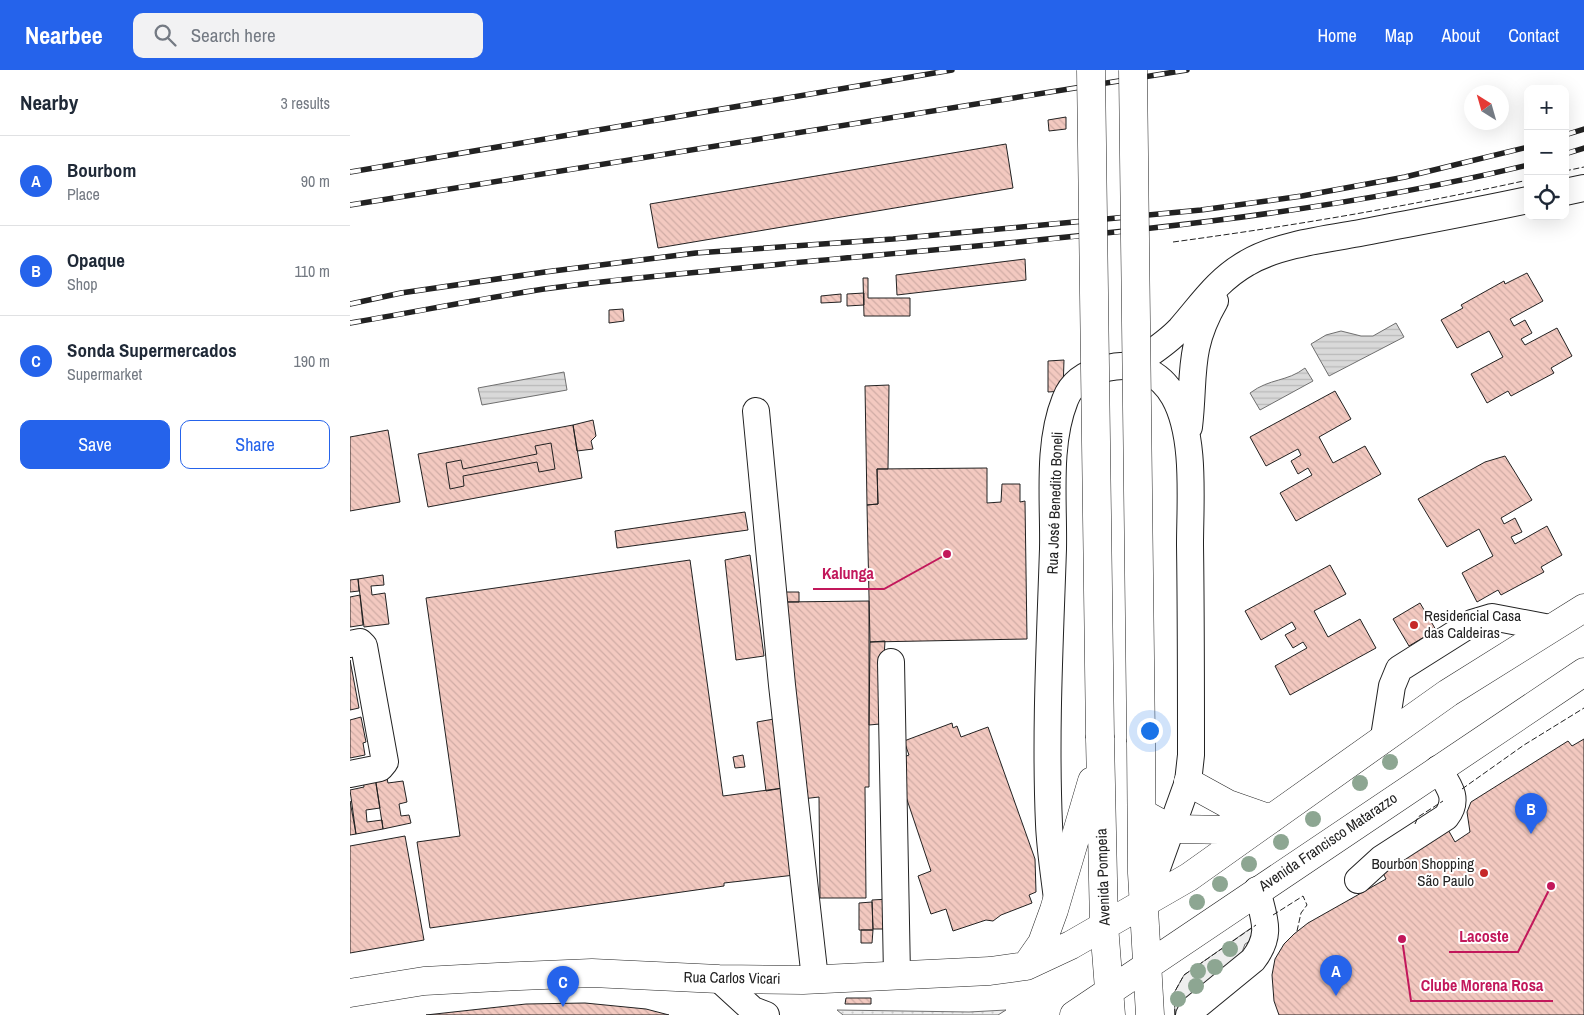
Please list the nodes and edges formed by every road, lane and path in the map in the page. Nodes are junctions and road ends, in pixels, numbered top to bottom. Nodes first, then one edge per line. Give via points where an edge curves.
1 (1091, 70) edge
2 (1133, 70) edge
3 (1584, 188) edge
4 (1569, 191) edge
5 (1524, 201) edge
6 (1232, 273) junction
7 (1132, 366) junction
8 (756, 411) dead end
9 (1187, 444) junction
10 (1584, 608) edge
11 (1550, 628) junction
12 (356, 643) edge
13 (891, 662) dead end
14 (1584, 672) edge
15 (1384, 737) junction
16 (1100, 747) junction
17 (1438, 769) junction
18 (350, 774) edge
19 (1188, 782) junction
20 (1142, 813) junction
21 (1271, 819) junction
22 (1171, 829) junction
23 (1358, 880) dead end
24 (1257, 890) junction
25 (1057, 899) junction
26 (1144, 904) junction
27 (1104, 925) junction
28 (1146, 964) junction
29 (1026, 966) junction
30 (896, 975) junction
31 (719, 979) junction
32 (815, 979) junction
33 (350, 993) edge
34 (1110, 1003) edge
35 (766, 1015) edge
36 (1074, 1015) edge
37 (1150, 1015) edge
38 (1189, 1015) edge

1 - 16 main road, Avenida Pompeia, bridge
2 - 20 main road, bridge
3 - 4 street
5 - 6 street via 1279,251 1249,262
6 - 7 street via 1207,294 1162,346
6 - 9 street via 1204,320 1198,338
7 - 9 street, Rua José Benedito Boneli via 1151,371 1174,397
7 - 25 street, Rua José Benedito Boneli via 1090,372 1066,397 1058,421 1048,757 1049,827
8 - 32 street via 781,676
9 - 19 street, Rua José Benedito Boneli via 1191,755
10 - 11 main road
11 - 15 main road
11 - 15 street via 1492,617 1472,623 1399,670 1392,686
12 - 18 street via 364,646 385,762 380,768
13 - 30 street
14 - 17 main road, Avenida Francisco Matarazzo
15 - 21 main road
16 - 25 main road
16 - 27 main road, Avenida Pompeia
17 - 23 street via 1453,795 1452,809 1446,817 1381,859
17 - 24 main road, Avenida Francisco Matarazzo
19 - 21 main road via 1228,804
19 - 22 street, Rua José Benedito Boneli
20 - 22 main road
20 - 26 main road
21 - 22 main road via 1235,830
21 - 26 main road
22 - 26 street, Rua José Benedito Boneli
24 - 28 main road, Avenida Francisco Matarazzo
24 - 38 street via 1266,931 1261,950
25 - 29 main road via 1042,943
26 - 27 main road
26 - 28 main road
27 - 29 main road, Rua Carlos Vicari
27 - 34 main road, Avenida Pompeia
28 - 34 main road, Avenida Francisco Matarazzo
28 - 37 main road
29 - 30 main road, Rua Carlos Vicari via 990,971
30 - 32 main road, Rua Carlos Vicari
31 - 32 main road, Rua Carlos Vicari
31 - 33 main road, Rua Carlos Vicari via 592,973 424,981
31 - 35 street via 752,1010
34 - 36 main road, Avenida Francisco Matarazzo

